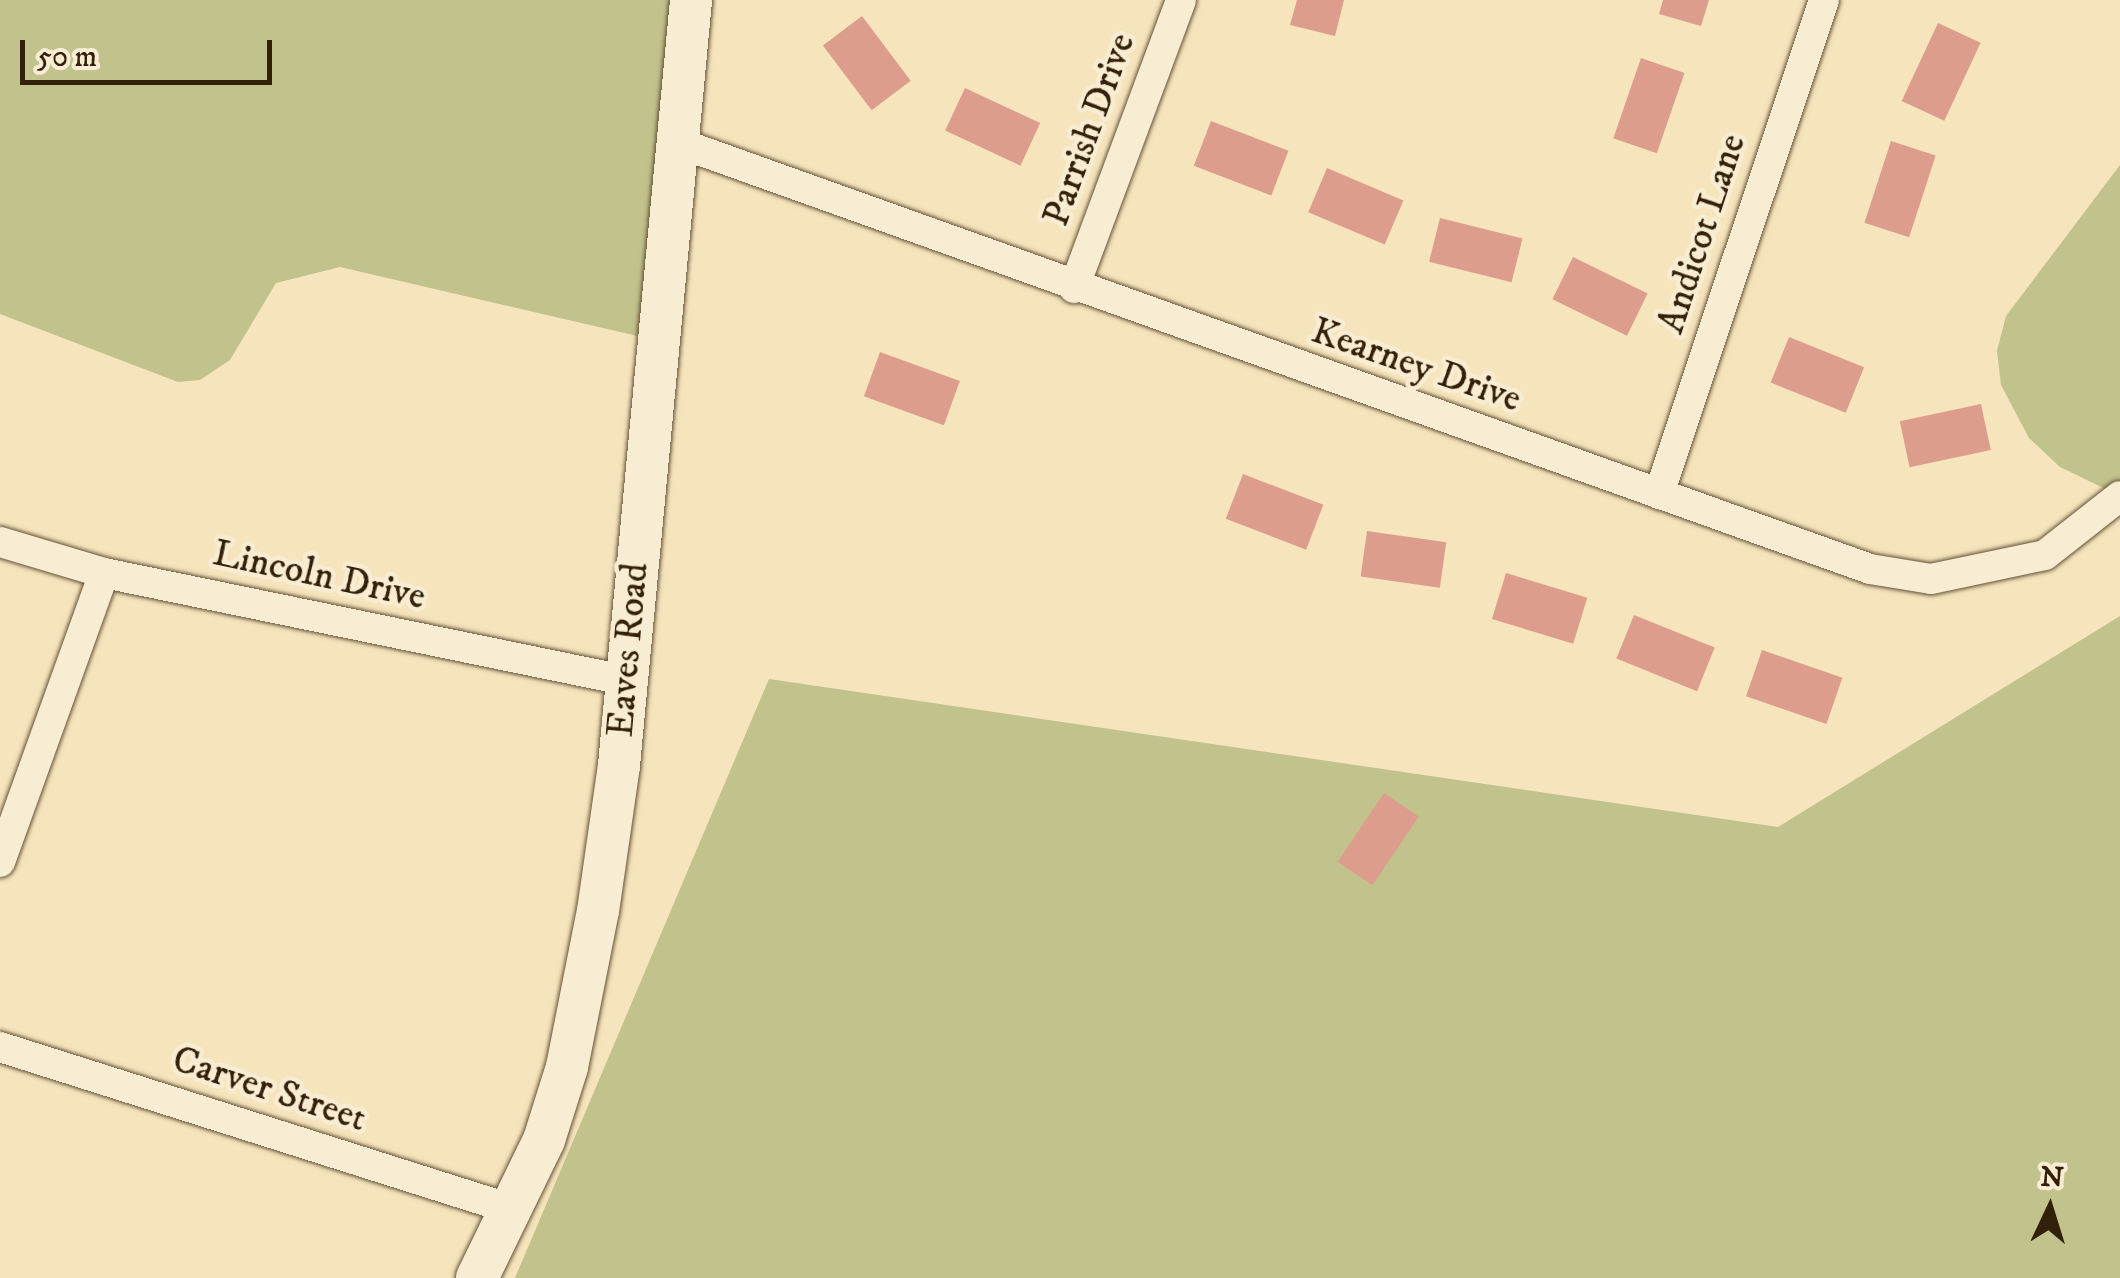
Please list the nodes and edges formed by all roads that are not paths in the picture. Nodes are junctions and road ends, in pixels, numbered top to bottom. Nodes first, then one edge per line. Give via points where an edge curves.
1 (691, 0) edge
2 (1182, 0) edge
3 (1824, 0) edge
4 (679, 143) junction
5 (1074, 288) junction
6 (1658, 494) junction
7 (2120, 496) edge
8 (0, 542) edge
9 (104, 573) junction
10 (624, 680) junction
11 (0, 862) edge
12 (0, 1047) edge
13 (514, 1210) junction
14 (477, 1278) edge

1 - 4 street, Eaves Road
2 - 5 street, Parrish Drive
3 - 6 street, Andicot Lane
4 - 5 street, Kearney Drive
4 - 10 street, Eaves Road
5 - 6 street, Kearney Drive
6 - 7 street, Kearney Drive via 1870,569 1932,579 2044,555
8 - 9 street, Lincoln Drive
9 - 10 street, Lincoln Drive
9 - 11 street
10 - 13 street, Eaves Road via 619,765 584,995 544,1140
12 - 13 street, Carver Street
13 - 14 street, Eaves Road

